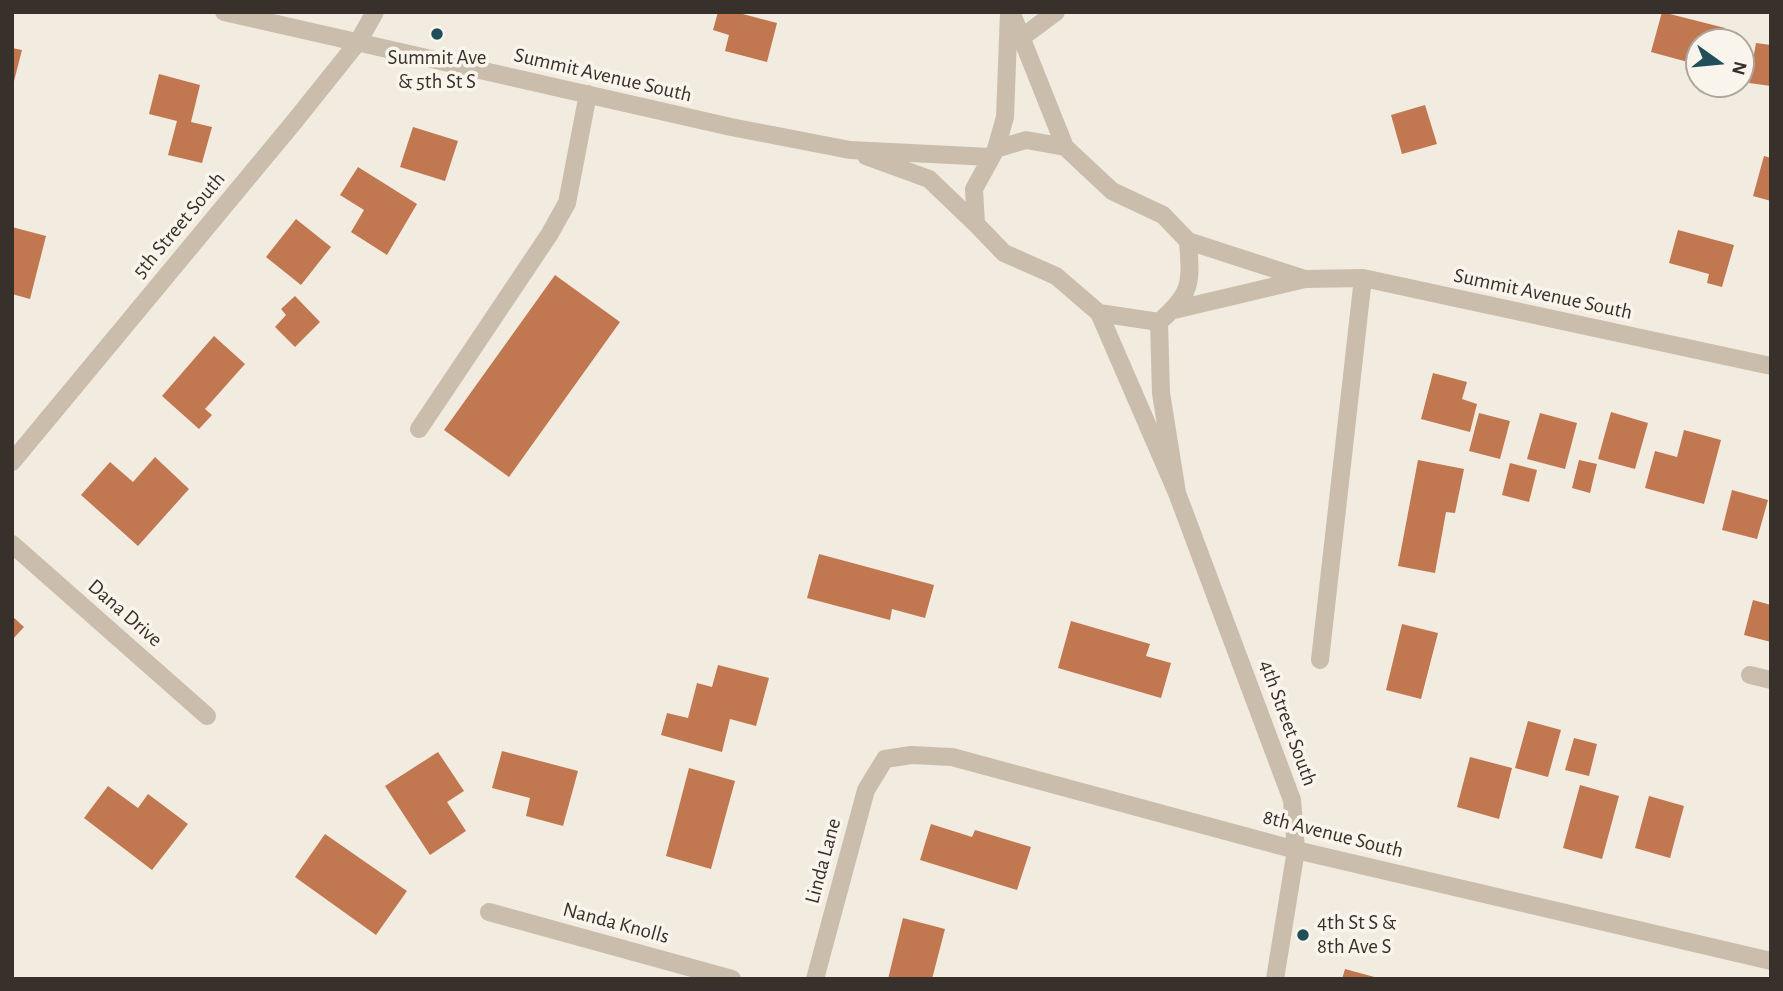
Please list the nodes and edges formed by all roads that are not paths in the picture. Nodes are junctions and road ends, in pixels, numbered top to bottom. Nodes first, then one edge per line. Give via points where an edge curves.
1 (224, 12) edge
2 (375, 12) edge
3 (1010, 12) edge
4 (1056, 12) edge
5 (1021, 38) junction
6 (358, 42) junction
7 (588, 94) junction
8 (1065, 147) junction
9 (850, 150) junction
10 (994, 153) junction
11 (976, 224) junction
12 (1188, 241) junction
13 (1363, 278) junction
14 (1305, 279) junction
15 (1174, 310) junction
16 (1100, 313) junction
17 (1160, 322) junction
18 (1771, 366) edge
19 (419, 429) dead end
20 (12, 462) edge
21 (1177, 494) junction
22 (12, 544) edge
23 (1320, 660) dead end
24 (1750, 675) dead end
25 (1771, 680) edge
26 (207, 716) dead end
27 (885, 759) joint
28 (1296, 850) junction
29 (489, 912) dead end
30 (1771, 961) edge
31 (732, 979) edge
32 (815, 979) edge
33 (1275, 979) edge

1 - 6 street, Summit Avenue South
2 - 6 street, 5th Street South
3 - 5 street
3 - 10 street via 1005,117
4 - 5 street
5 - 8 street
6 - 7 street, Summit Avenue South
6 - 20 street, 5th Street South
7 - 9 street, Summit Avenue South
7 - 19 street via 567,203
8 - 10 street, Summit Avenue South via 1026,140
8 - 12 street, Summit Avenue South via 1112,191 1163,215
9 - 10 street, Summit Avenue South
9 - 11 street, Summit Avenue South via 929,179
10 - 11 street via 974,188
11 - 16 street, Summit Avenue South via 1004,253 1056,276
12 - 14 street, Summit Avenue South
12 - 15 street, Summit Avenue South via 1191,281
13 - 14 street, Summit Avenue South
13 - 18 street, Summit Avenue South
13 - 23 street
14 - 15 street, Summit Avenue South
15 - 17 street, Summit Avenue South
16 - 17 street
16 - 21 street, 4th Street South
17 - 21 street, 4th Street South via 1161,393
21 - 28 street, 4th Street South via 1276,750 1292,800
22 - 26 street, Dana Drive
24 - 25 street
27 - 28 street, 8th Avenue South via 952,757
27 - 32 street, Linda Lane via 866,790
28 - 30 street, 8th Avenue South
28 - 33 street, 4th Street South
29 - 31 street, Nanda Knolls

